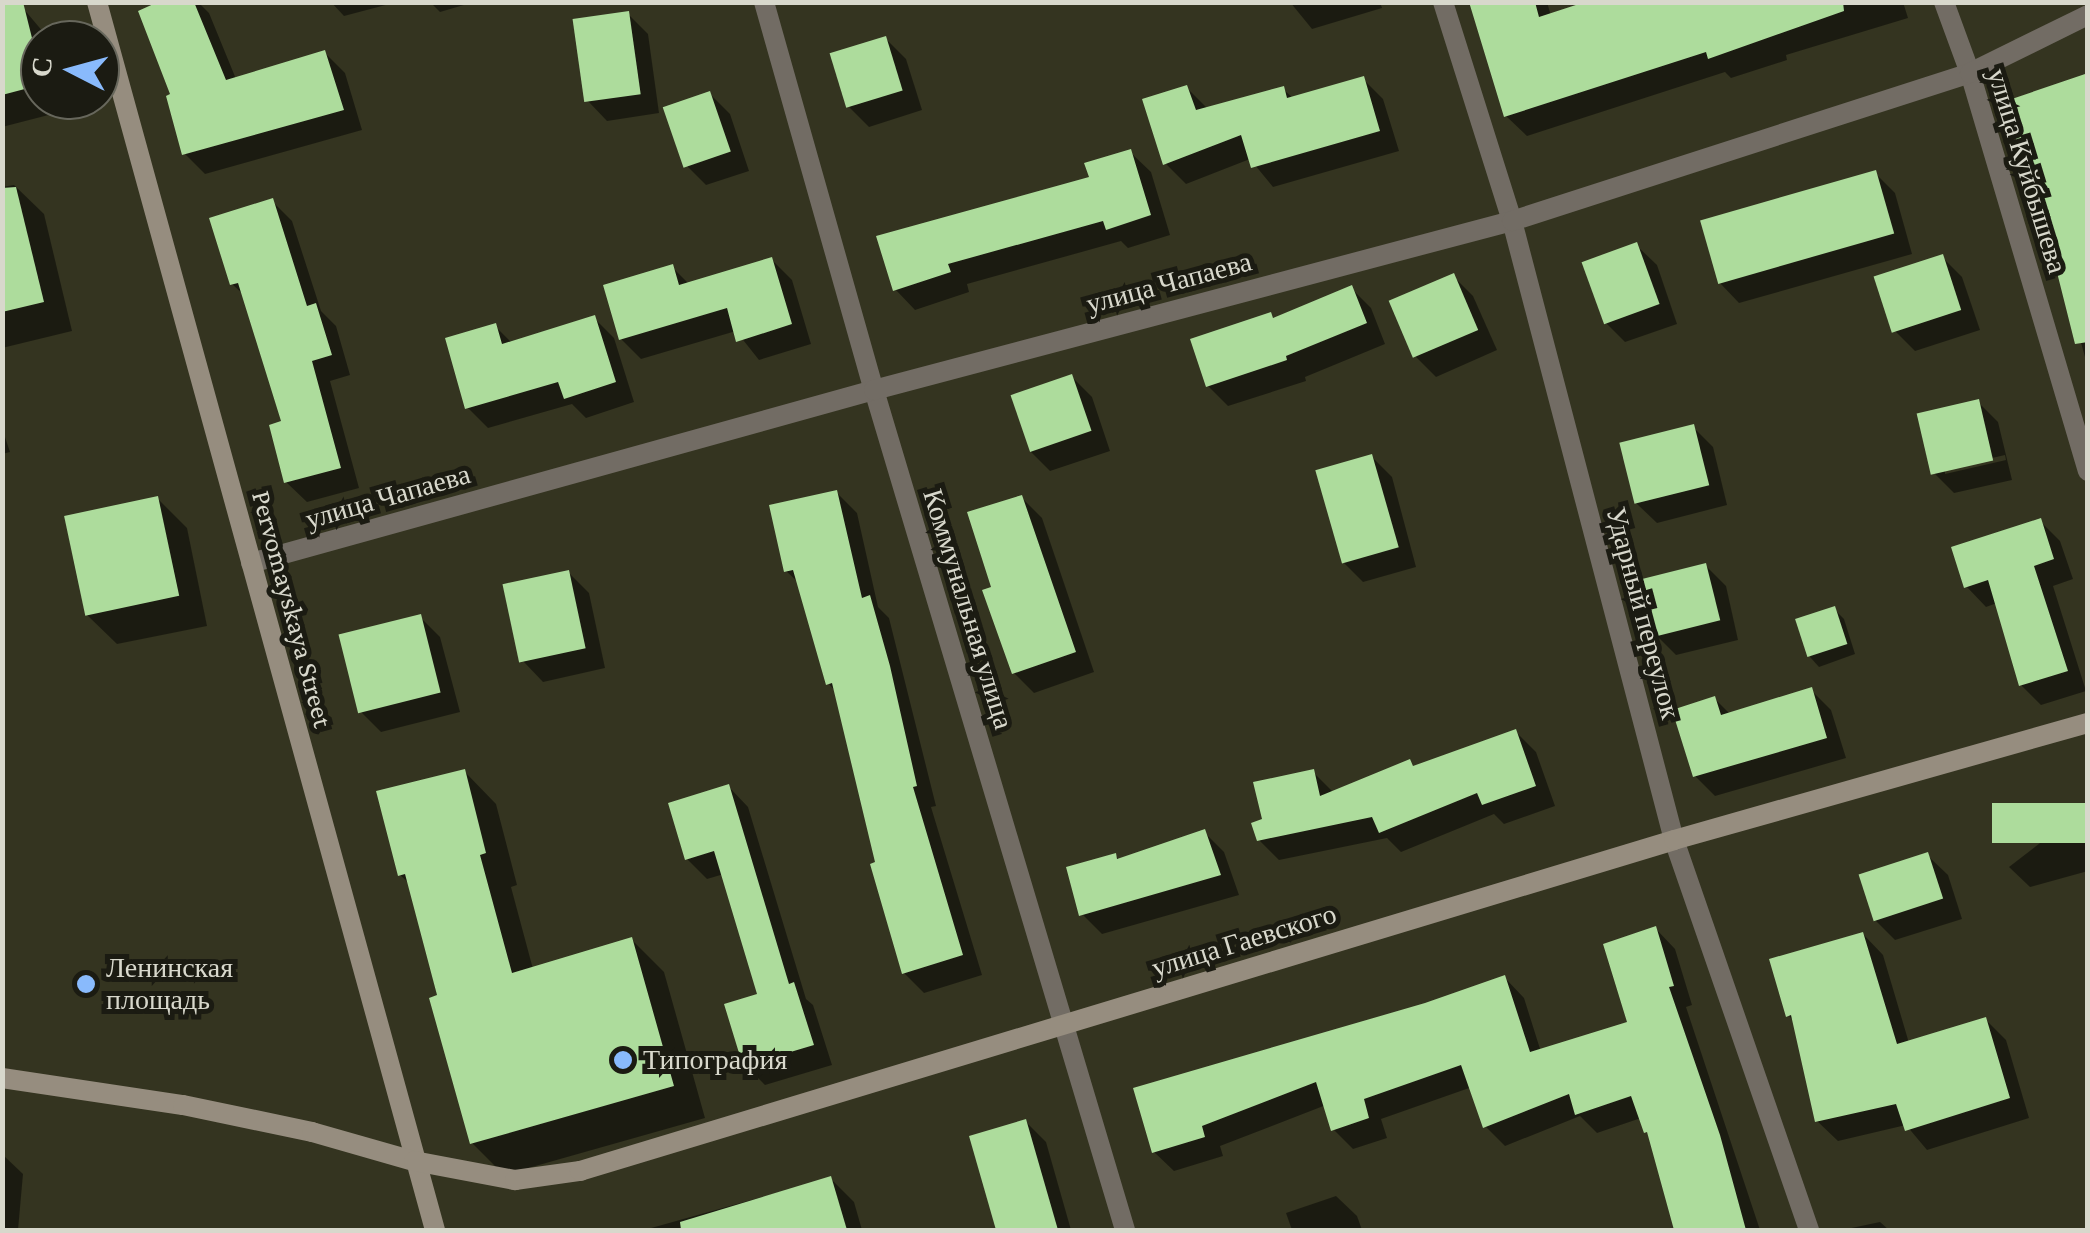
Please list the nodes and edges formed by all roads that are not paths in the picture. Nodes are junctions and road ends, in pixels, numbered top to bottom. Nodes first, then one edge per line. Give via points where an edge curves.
1 (97, 2) edge
2 (764, 2) edge
3 (1443, 2) edge
4 (1944, 2) edge
5 (2088, 15) edge
6 (1970, 73) junction
7 (1512, 221) junction
8 (874, 390) junction
9 (2088, 471) edge
10 (251, 563) junction
11 (2088, 723) edge
12 (1674, 840) junction
13 (1064, 1024) junction
14 (2, 1078) edge
15 (414, 1160) junction
16 (434, 1230) edge
17 (1125, 1230) edge
18 (1809, 1230) edge

1 - 10 main road, Pervomayskaya Street
2 - 8 street, Коммунальная улица
3 - 7 street, Ударный переулок
4 - 6 street, улица Куйбышева
5 - 6 street, улица Чапаева
6 - 7 street, улица Чапаева
6 - 9 street, улица Куйбышева
7 - 8 street, улица Чапаева
7 - 12 street, Ударный переулок
8 - 10 street, улица Чапаева
8 - 13 street, Коммунальная улица
10 - 15 main road, Pervomayskaya Street
11 - 12 main road, улица Гаевского
12 - 13 main road, улица Гаевского
12 - 18 street, Ударный переулок
13 - 15 main road, улица Гаевского via 580,1171 515,1180
13 - 17 street, Коммунальная улица
14 - 15 main road via 183,1105
15 - 16 main road, Pervomayskaya Street

